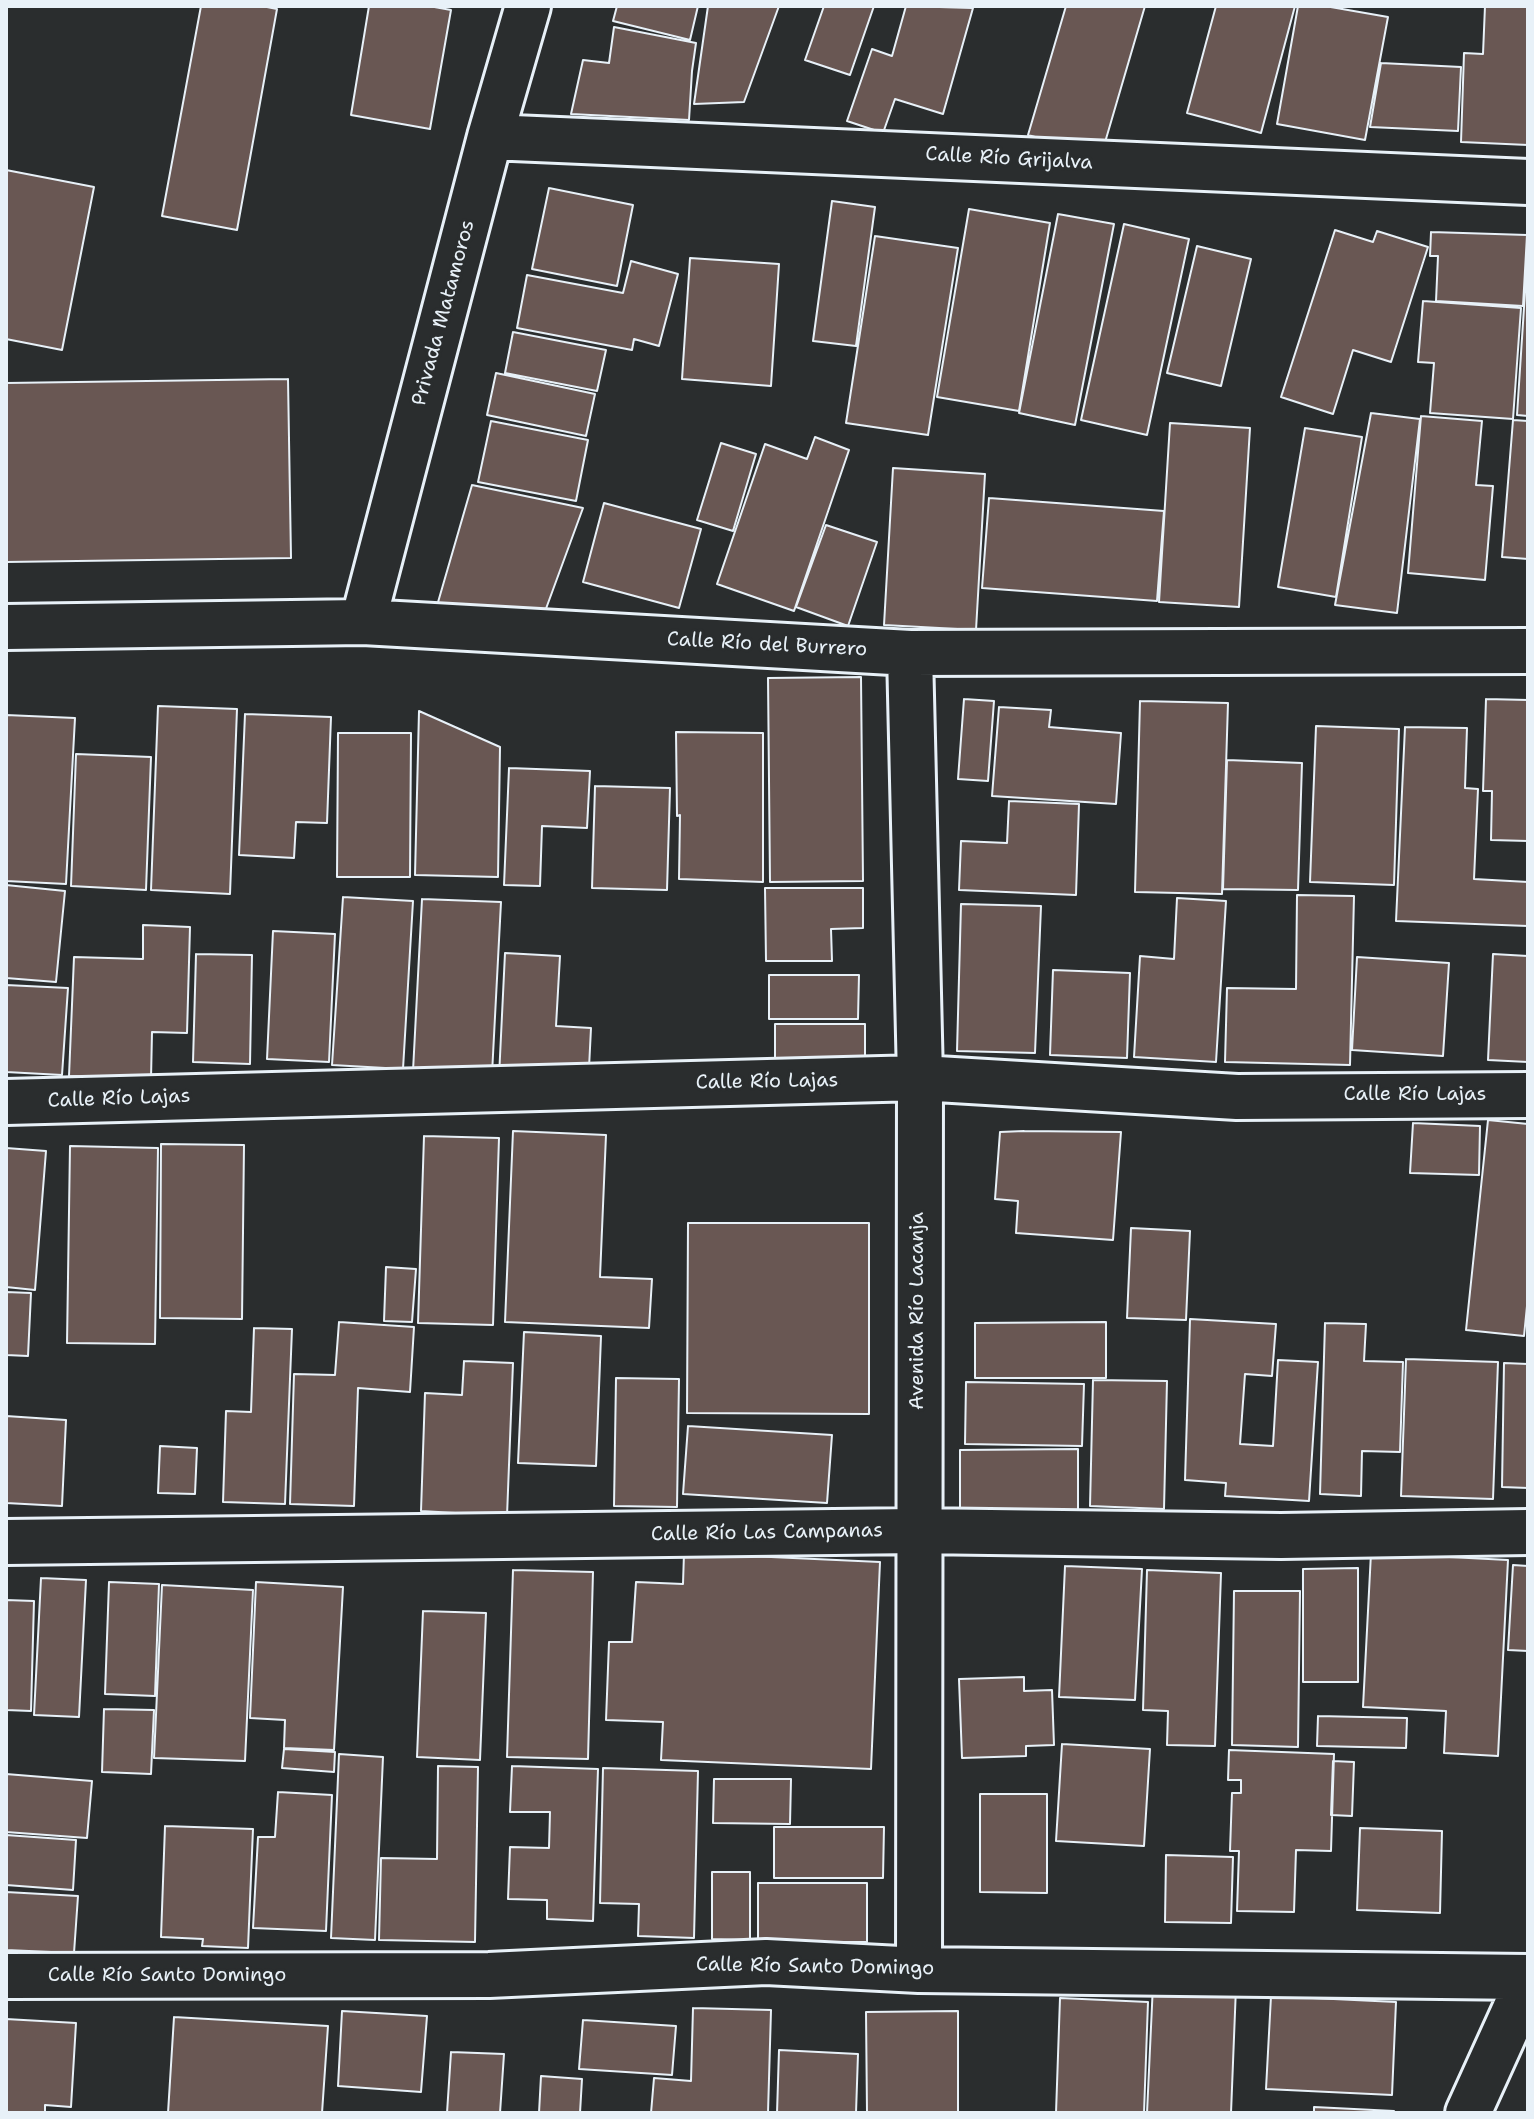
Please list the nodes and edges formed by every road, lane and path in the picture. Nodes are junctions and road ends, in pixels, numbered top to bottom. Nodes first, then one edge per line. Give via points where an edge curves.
1 (528, 6) edge
2 (490, 137) junction
3 (1528, 182) edge
4 (363, 622) junction
5 (6, 627) edge
6 (1528, 651) edge
7 (910, 653) junction
8 (920, 1078) junction
9 (1528, 1095) edge
10 (6, 1102) edge
11 (917, 1531) junction
12 (1528, 1532) edge
13 (6, 1542) edge
14 (919, 1970) junction
15 (6, 1976) edge
16 (1528, 1979) edge
17 (1468, 2113) edge

1 - 2 street, Privada Matamoros
2 - 3 street, Calle Río Grijalva
2 - 4 street, Privada Matamoros
4 - 5 street, Calle Río del Burrero
4 - 7 street, Calle Río del Burrero
6 - 7 street, Calle Río del Burrero
7 - 8 street, Avenida Río Lacanja
8 - 9 street, Calle Río Lajas via 1237,1097
8 - 10 street, Calle Río Lajas
8 - 11 street, Avenida Río Lacanja
11 - 12 street, Calle Río Las Campanas via 1281,1536
11 - 13 street, Calle Río Las Campanas
11 - 14 street, Avenida Río Lacanja
14 - 15 street, Calle Río Santo Domingo via 750,1962 489,1975
14 - 16 street, Calle Río Santo Domingo
16 - 17 street

